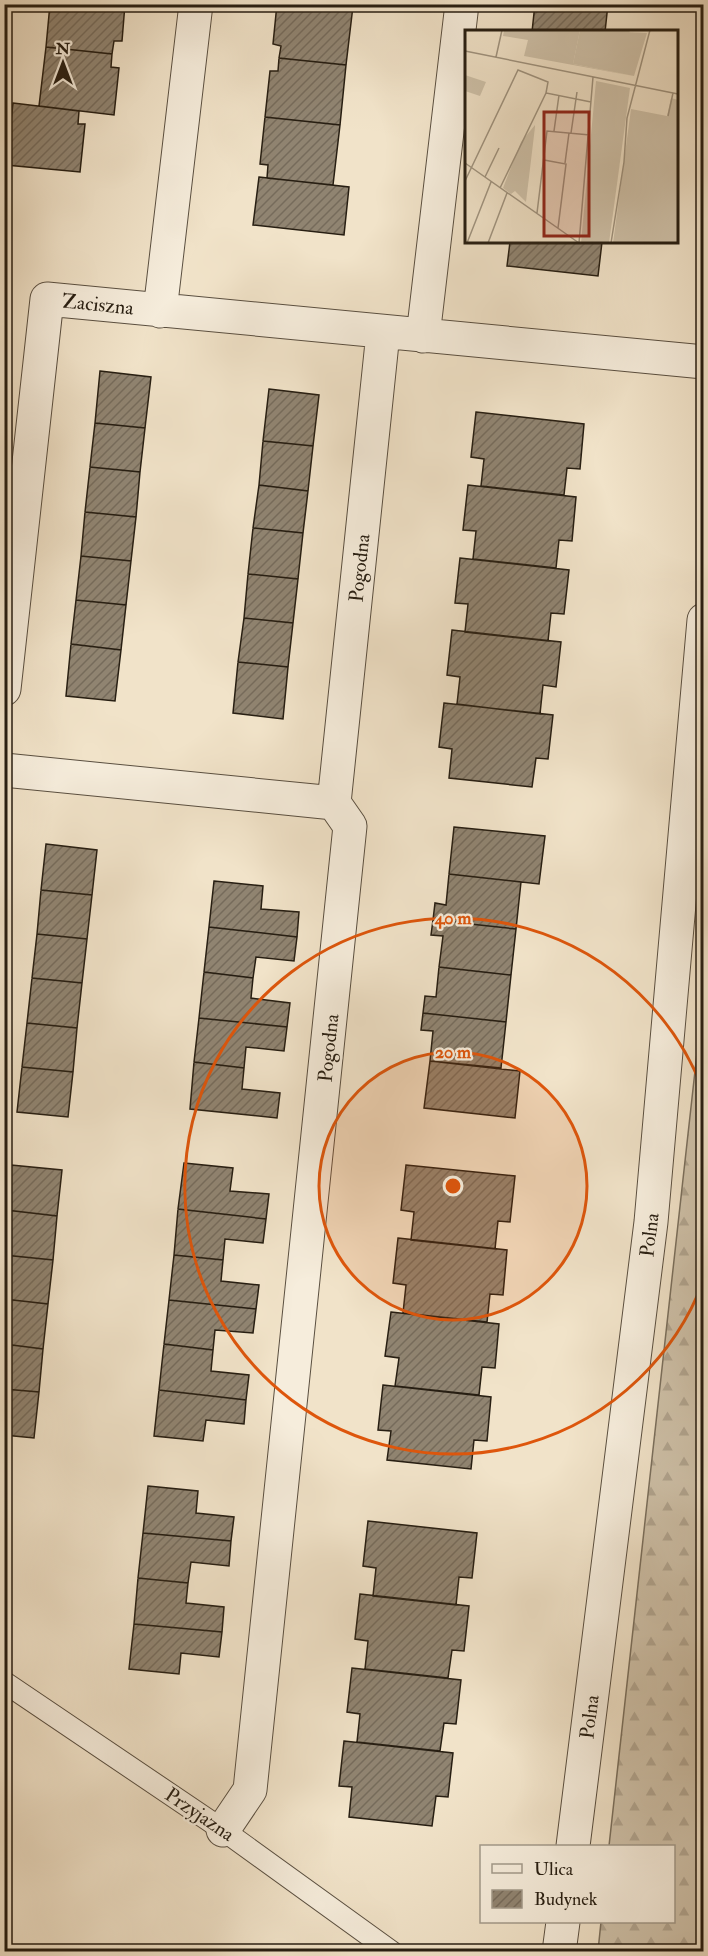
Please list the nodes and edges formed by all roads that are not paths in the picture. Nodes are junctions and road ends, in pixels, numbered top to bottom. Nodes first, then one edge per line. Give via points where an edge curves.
1 (196, 4) edge
2 (462, 4) edge
3 (160, 311) junction
4 (383, 333) junction
5 (423, 336) junction
6 (704, 363) edge
7 (704, 620) edge
8 (4, 689) edge
9 (4, 770) edge
10 (342, 814) junction
11 (4, 1682) edge
12 (223, 1830) junction
13 (573, 1845) edge
14 (563, 1923) edge
15 (392, 1952) edge
16 (559, 1952) edge

1 - 3 street, Zaciszna
2 - 5 street
3 - 4 street
3 - 8 street, Zaciszna via 47,299
4 - 5 street
4 - 10 street, Pogodna
5 - 6 street
7 - 13 street, Polna via 651,1222
9 - 10 street
10 - 12 street, Pogodna via 320,1126 250,1790
11 - 12 lane, Przyjazna
12 - 15 lane, Przyjazna
14 - 16 street

